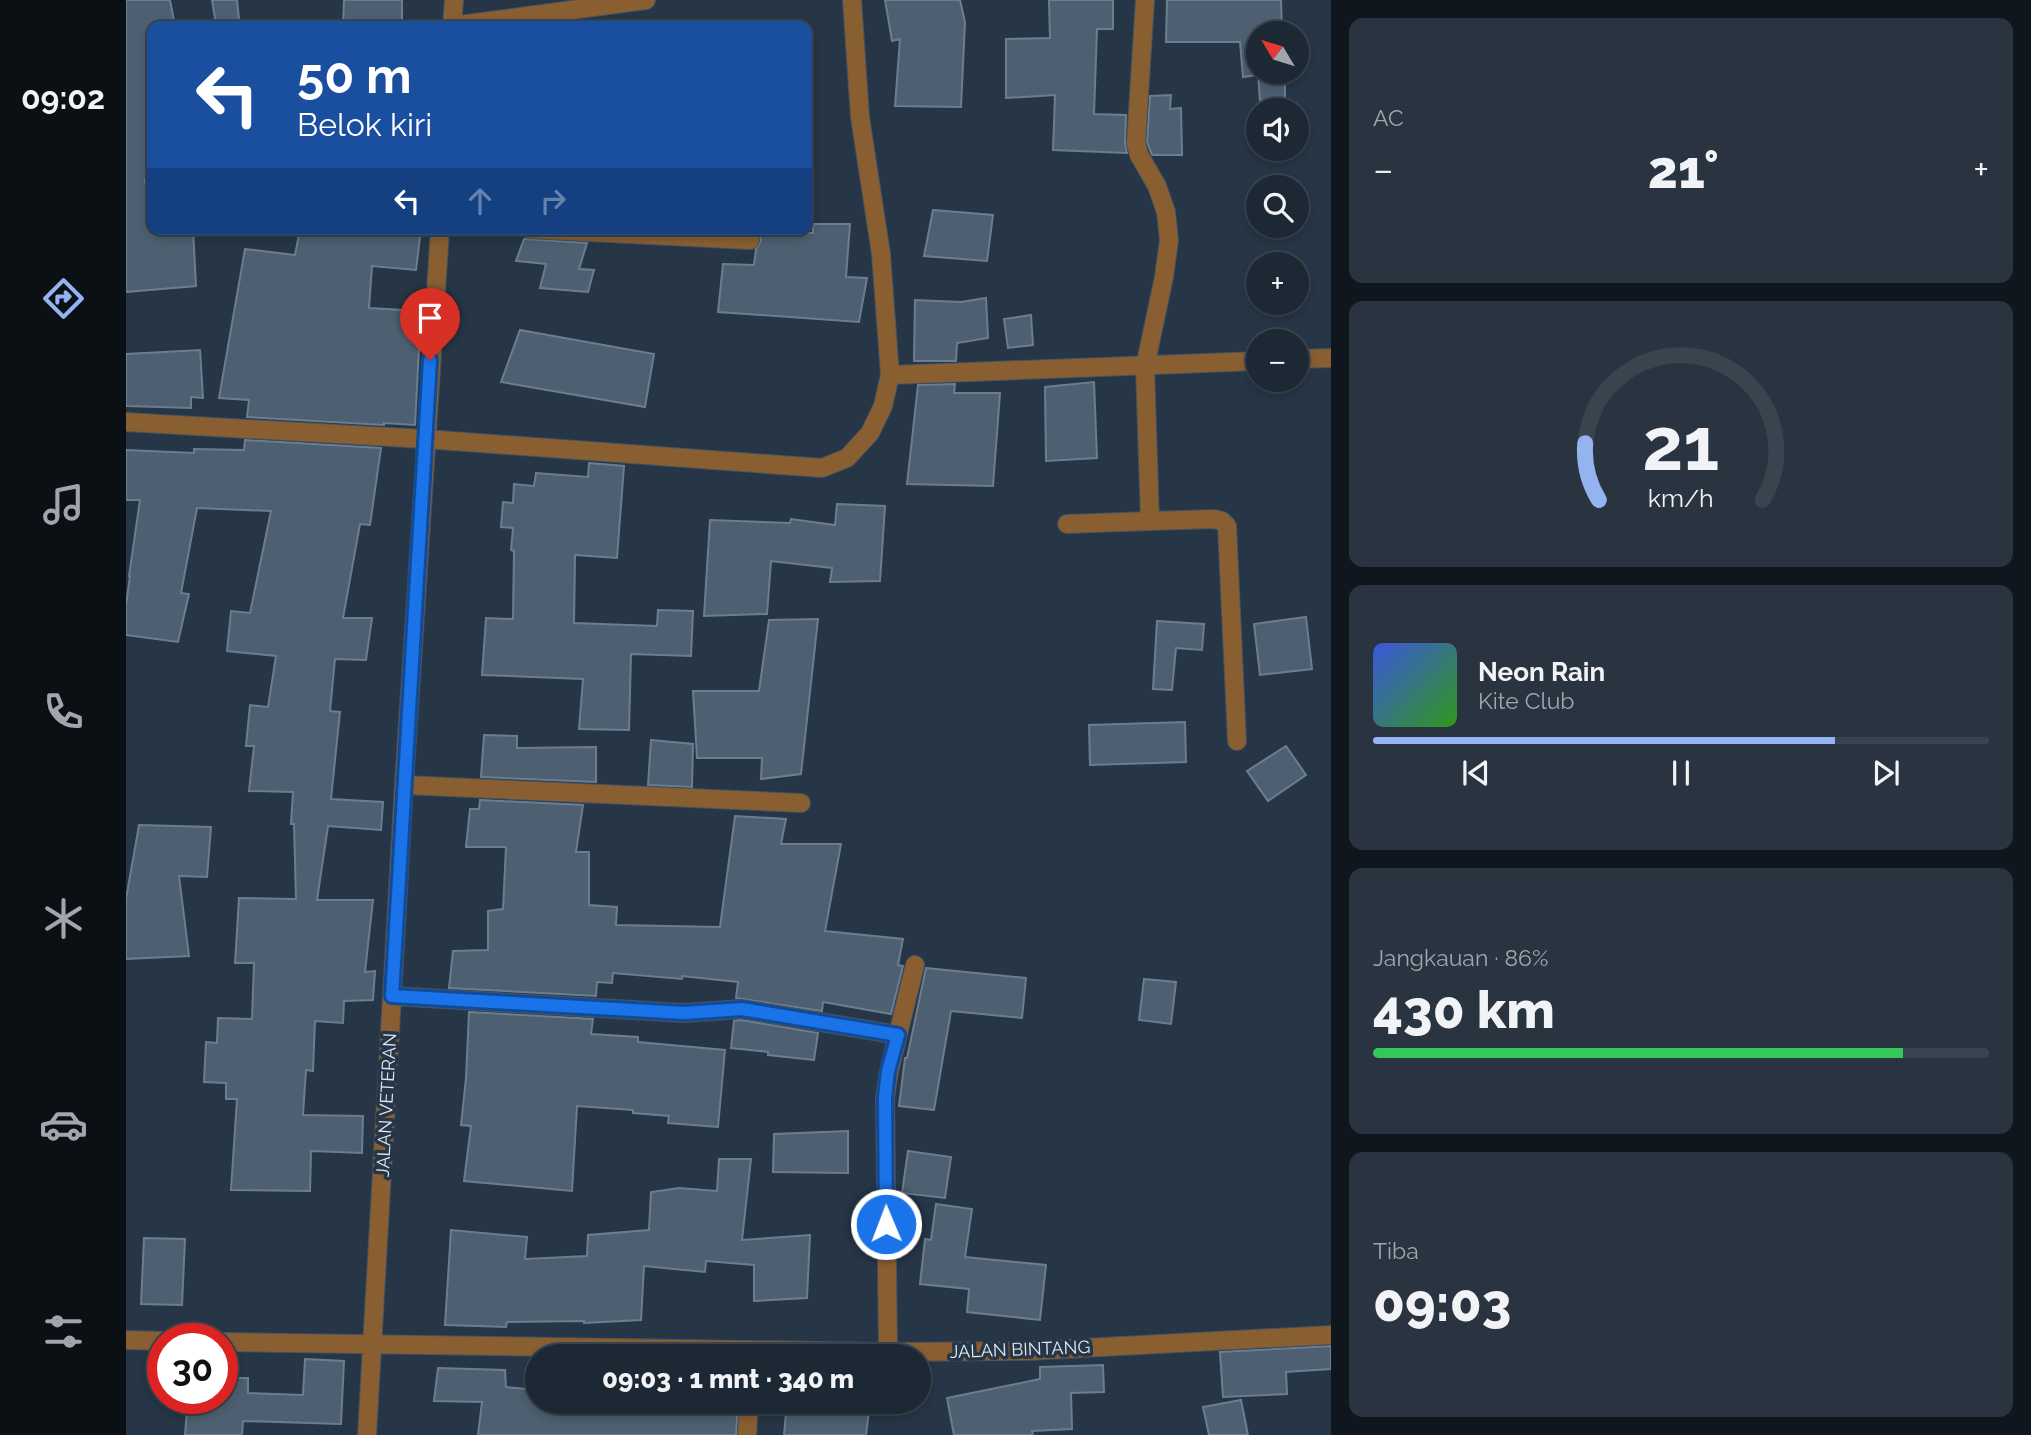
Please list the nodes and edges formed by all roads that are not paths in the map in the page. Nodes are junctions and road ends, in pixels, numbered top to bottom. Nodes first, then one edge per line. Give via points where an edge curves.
1 (454, 0) edge
2 (646, 0) edge
3 (852, 0) edge
4 (1145, 0) edge
5 (452, 21) edge
6 (489, 21) edge
7 (440, 235) edge
8 (650, 235) edge
9 (750, 240) dead end
10 (1331, 358) edge
11 (1309, 359) edge
12 (1246, 362) edge
13 (1145, 367) junction
14 (890, 375) junction
15 (126, 422) edge
16 (425, 439) junction
17 (1150, 521) junction
18 (1067, 524) dead end
19 (1237, 741) dead end
20 (404, 785) junction
21 (801, 803) dead end
22 (915, 965) dead end
23 (392, 996) junction
24 (898, 1035) junction
25 (1331, 1335) edge
26 (126, 1340) edge
27 (147, 1341) edge
28 (238, 1342) edge
29 (888, 1344) edge
30 (373, 1345) junction
31 (525, 1349) edge
32 (931, 1352) edge
33 (748, 1414) edge
34 (367, 1435) edge
35 (747, 1435) edge

1 - 5 street
2 - 6 street
3 - 14 street via 860,117 881,254
4 - 13 street via 1136,143 1167,212 1169,240
7 - 16 street, JALAN VETERAN
8 - 9 street
10 - 11 street
12 - 13 street
13 - 14 street
13 - 17 street
14 - 16 street via 870,433 848,458 822,468
15 - 16 street
16 - 20 street, JALAN VETERAN
17 - 18 street
17 - 19 street via 1214,519 1227,526
20 - 21 street
20 - 23 street, JALAN VETERAN
22 - 24 street
23 - 24 street via 684,1013 742,1009
23 - 30 street, JALAN VETERAN
24 - 29 street via 885,1098
25 - 32 street, JALAN BINTANG
26 - 27 street
28 - 30 street, JALAN BINTANG
30 - 31 street, JALAN BINTANG
30 - 34 street, JALAN VETERAN
33 - 35 street

